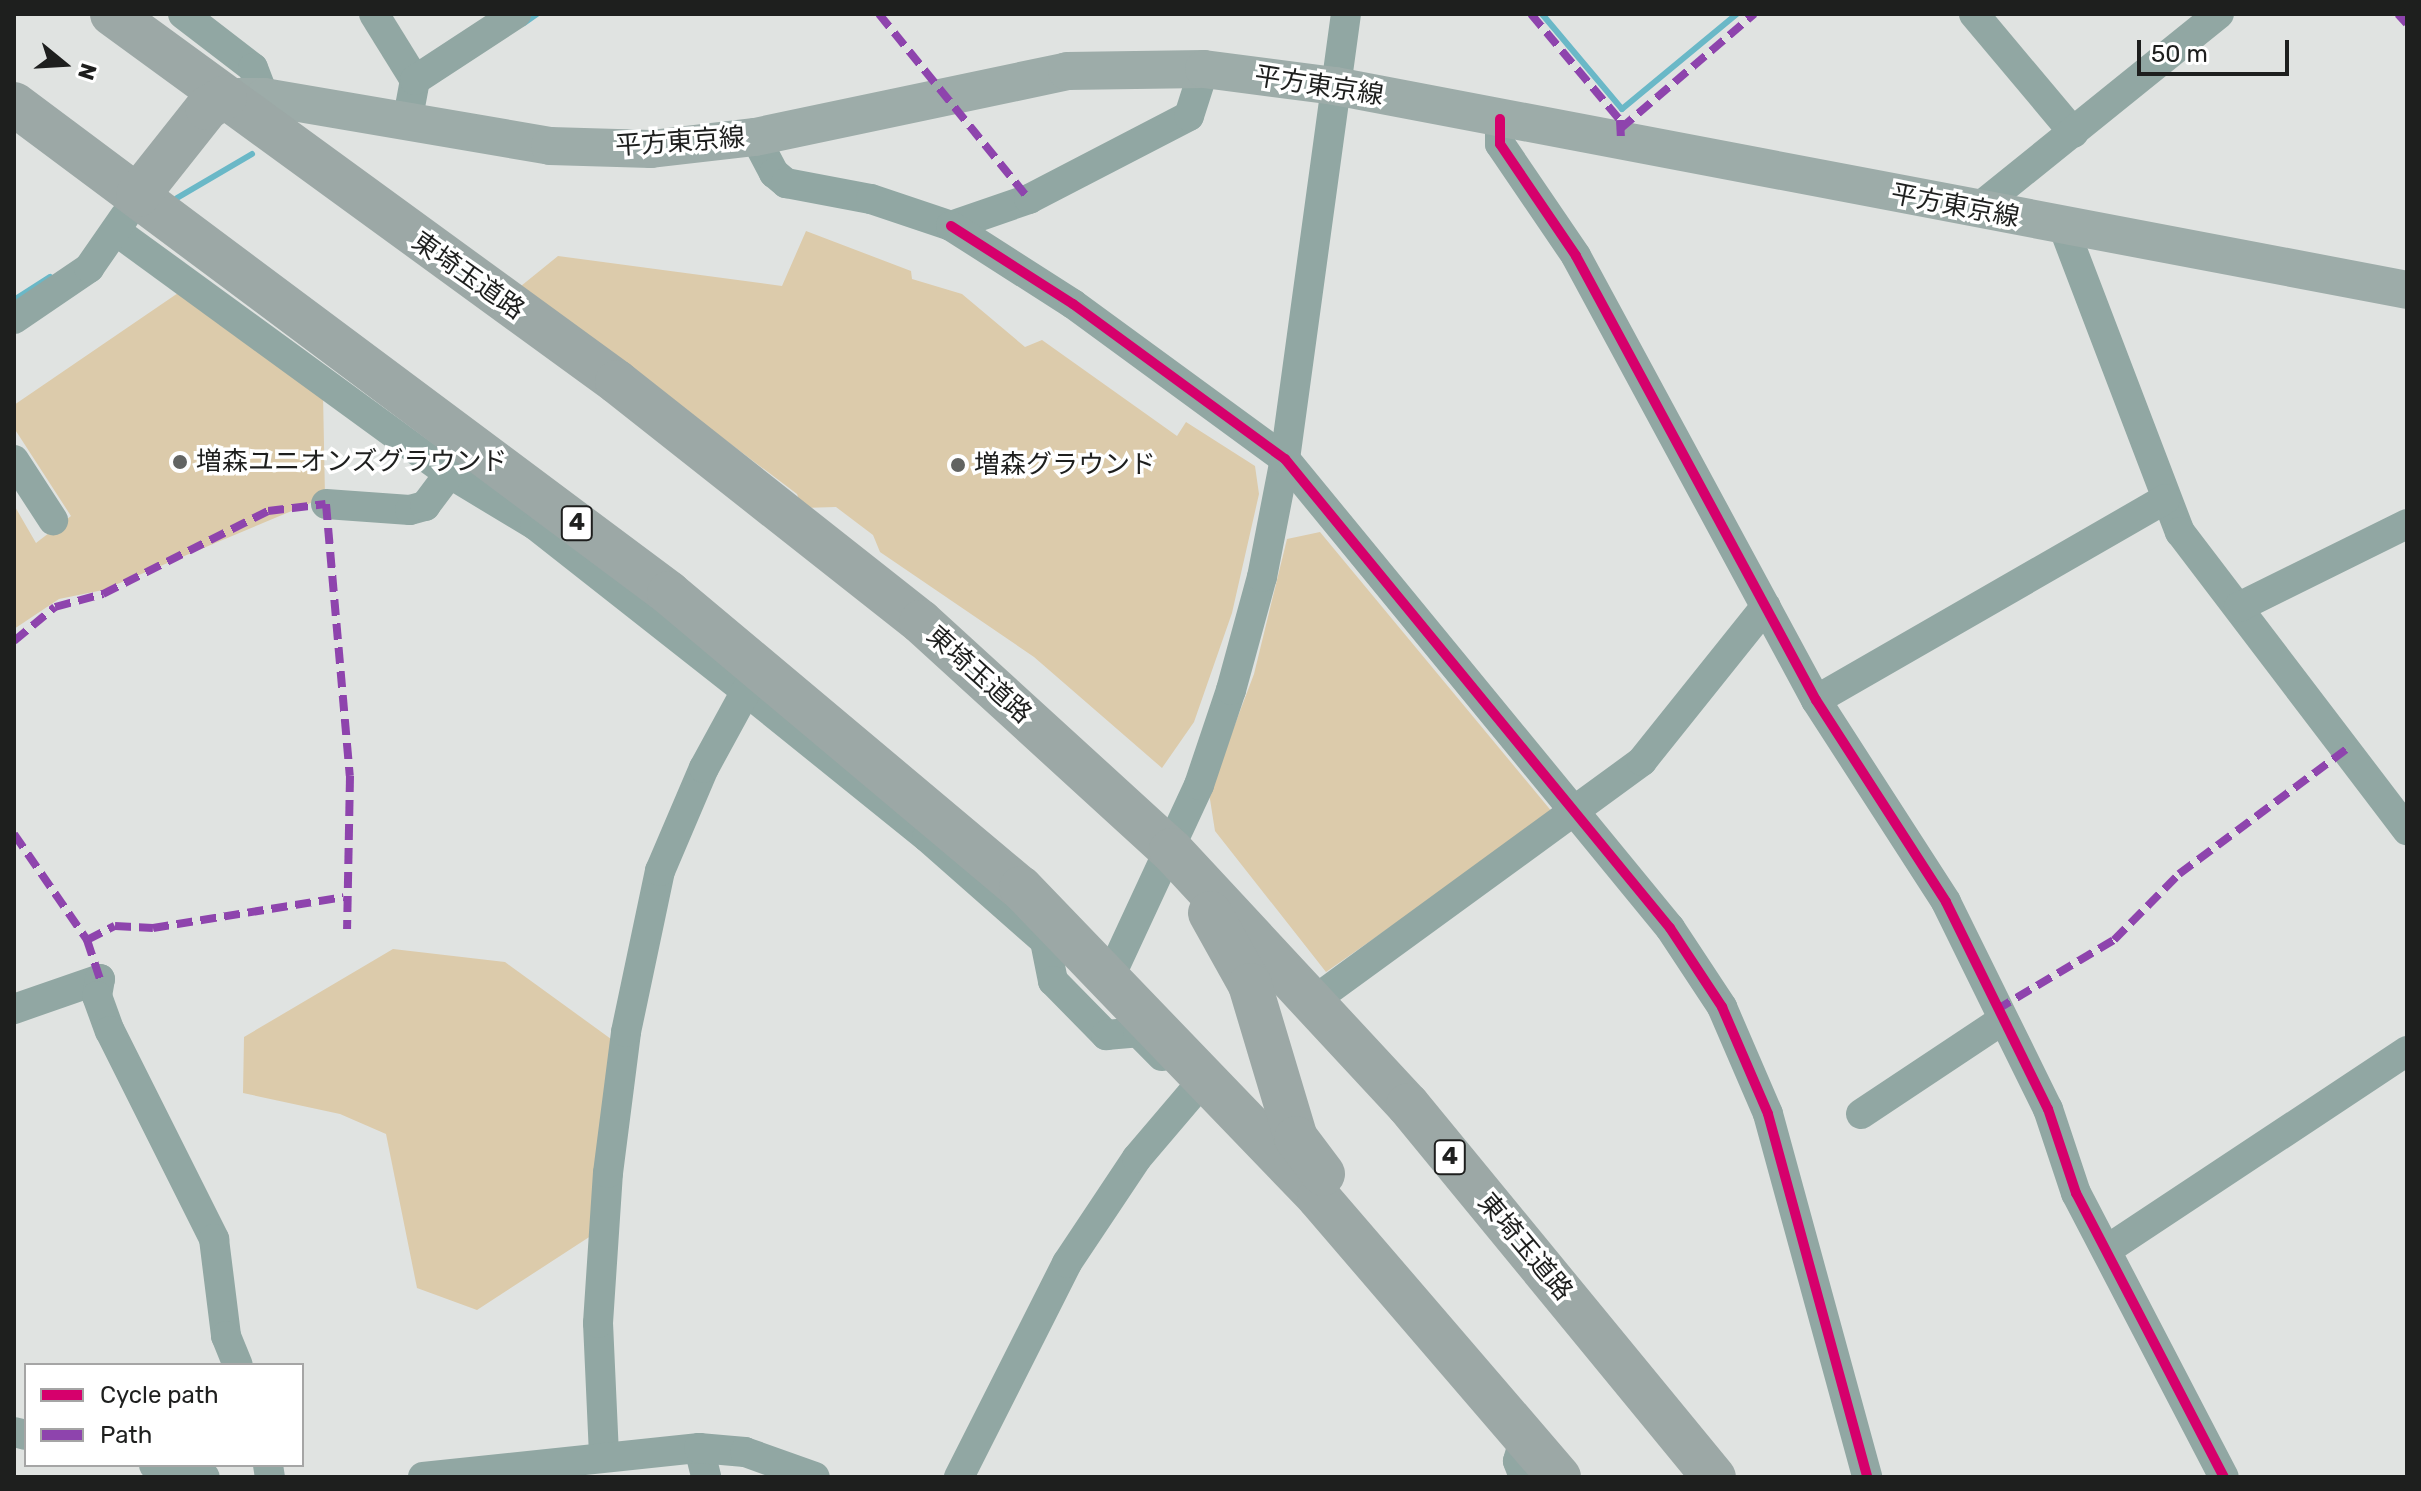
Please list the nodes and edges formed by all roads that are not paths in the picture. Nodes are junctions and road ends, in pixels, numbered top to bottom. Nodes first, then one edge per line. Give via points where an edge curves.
1 (112, 14) edge
2 (183, 14) edge
3 (374, 14) edge
4 (516, 14) edge
5 (1346, 14) edge
6 (1974, 14) edge
7 (2219, 14) edge
8 (1204, 69) junction
9 (415, 80) junction
10 (1335, 86) junction
11 (245, 97) junction
12 (14, 104) edge
13 (355, 114) junction
14 (1500, 119) junction
15 (407, 123) junction
16 (2074, 133) junction
17 (755, 137) junction
18 (321, 171) junction
19 (1977, 209) junction
20 (127, 213) junction
21 (951, 226) junction
22 (2063, 226) junction
23 (2407, 290) edge
24 (14, 319) edge
25 (460, 459) junction
26 (1285, 459) junction
27 (14, 460) edge
28 (2165, 499) junction
29 (326, 504) dead end
30 (53, 520) dead end
31 (2407, 524) edge
32 (1766, 606) junction
33 (2239, 607) junction
34 (746, 691) junction
35 (1816, 700) junction
36 (1576, 810) junction
37 (2407, 830) edge
38 (1171, 850) junction
39 (1109, 979) junction
40 (1327, 991) dead end
41 (14, 1009) edge
42 (2001, 1021) junction
43 (2407, 1051) edge
44 (1200, 1083) junction
45 (1861, 1114) dead end
46 (2108, 1249) junction
47 (1377, 1263) junction
48 (237, 1363) edge
49 (699, 1448) junction
50 (604, 1455) junction
51 (1524, 1457) edge
52 (162, 1467) edge
53 (205, 1477) edge
54 (423, 1477) edge
55 (706, 1477) edge
56 (815, 1477) edge
57 (959, 1477) edge
58 (1559, 1477) edge
59 (1714, 1477) edge
60 (1867, 1477) edge
61 (2224, 1477) edge

1 - 11 highway, 東埼玉道路 / 4
2 - 11 street via 253,68
3 - 9 street
4 - 9 street
5 - 10 street
6 - 16 street
7 - 16 street
8 - 10 main road, 平方東京線
8 - 17 main road, 平方東京線 via 1067,71
8 - 21 street via 1189,116 1029,199
9 - 15 street
10 - 14 main road, 平方東京線
10 - 26 street
11 - 13 main road, 平方東京線
11 - 18 highway, 東埼玉道路 / 4
11 - 20 highway via 207,108
12 - 20 highway, 4
13 - 15 main road, 平方東京線
13 - 18 main road via 334,122 321,136
14 - 19 main road, 平方東京線
14 - 32 street via 1500,144 1634,354
15 - 17 main road, 平方東京線 via 550,146 651,149
16 - 19 street
17 - 21 street via 774,173 786,183 871,199
18 - 38 highway, 東埼玉道路 / 4 via 617,382 921,622
19 - 22 main road, 平方東京線
20 - 24 street via 89,268
20 - 25 highway, 4
21 - 26 street via 1073,304
22 - 23 main road, 平方東京線
22 - 28 street
25 - 29 street via 432,499 410,510
25 - 34 street via 535,525
25 - 39 highway, 4 via 669,593 1021,888
26 - 36 street
26 - 38 street via 1236,675
27 - 30 street
28 - 33 street via 2180,532
28 - 35 street
31 - 33 street
32 - 35 street
32 - 36 street via 1642,761
33 - 37 street
34 - 44 street via 927,837 1045,941 1053,981 1106,1035 1138,1032
34 - 50 street via 704,768 660,871 626,1032 608,1173 598,1323
35 - 42 street via 1946,902
36 - 40 street
36 - 60 street via 1699,971 1746,1055 1786,1170
38 - 39 street
38 - 47 highway via 1250,985 1296,1138 1335,1188
38 - 59 highway, 東埼玉道路 / 4 via 1408,1105
39 - 44 highway, 4
41 - 48 street via 100,979 97,996 110,1031 214,1239 226,1336
42 - 45 street
42 - 46 street via 2048,1109 2076,1193
43 - 46 street
44 - 47 highway, 4
44 - 57 street via 1137,1158 1067,1263
46 - 61 street
47 - 51 highway, 4
49 - 50 street
49 - 55 street
49 - 56 street via 745,1452
50 - 54 street
51 - 58 highway, 4
52 - 53 street

